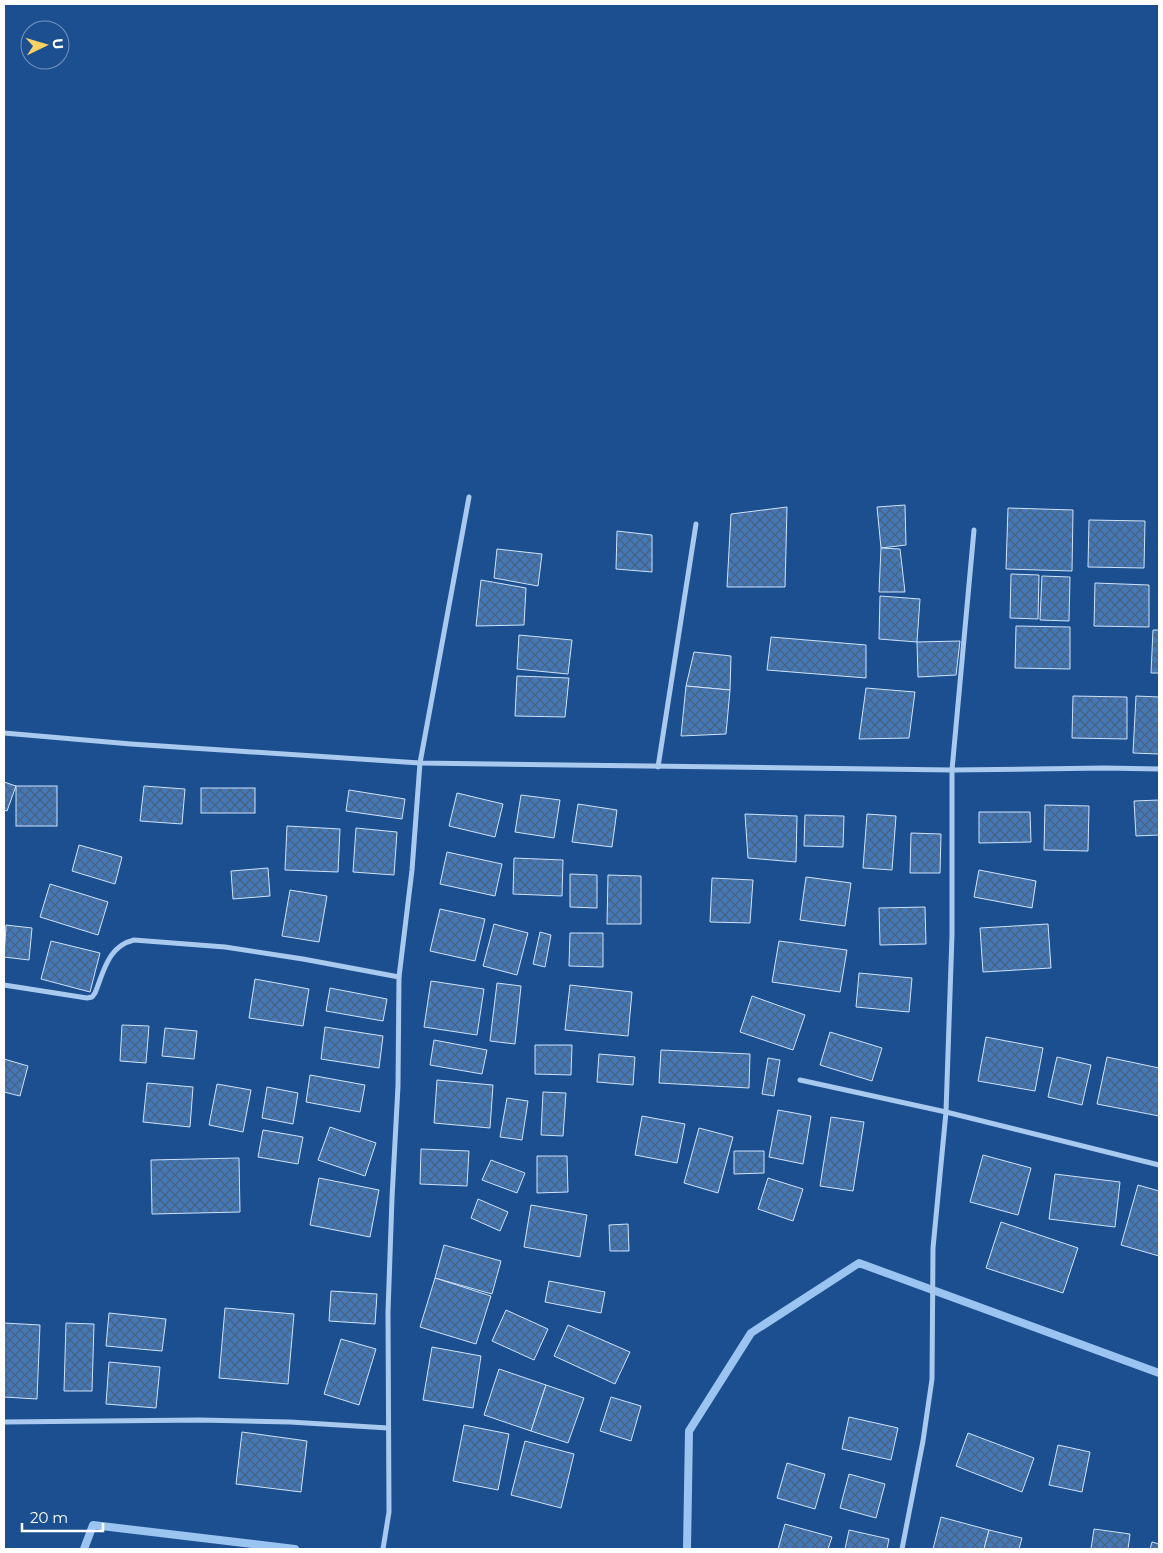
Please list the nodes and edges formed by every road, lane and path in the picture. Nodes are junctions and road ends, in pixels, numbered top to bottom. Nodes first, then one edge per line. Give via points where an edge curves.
1 (469, 496) dead end
2 (696, 524) dead end
3 (974, 530) dead end
4 (4, 733) edge
5 (420, 763) junction
6 (658, 767) junction
7 (1159, 769) edge
8 (952, 770) junction
9 (399, 977) junction
10 (4, 985) edge
11 (800, 1080) dead end
12 (946, 1112) junction
13 (1159, 1165) edge
14 (4, 1422) edge
15 (388, 1428) junction
16 (383, 1549) edge
17 (902, 1549) edge

1 - 5 street
2 - 6 street
3 - 8 street
4 - 5 street
5 - 6 street
5 - 9 street
6 - 8 street
7 - 8 street
8 - 12 street via 952,934
9 - 10 street via 225,948 134,940 124,942 111,954 92,997
9 - 15 street via 398,1086 388,1312
11 - 12 street
12 - 13 street
12 - 17 street via 933,1248 932,1379
14 - 15 street via 200,1420
15 - 16 street via 389,1512

